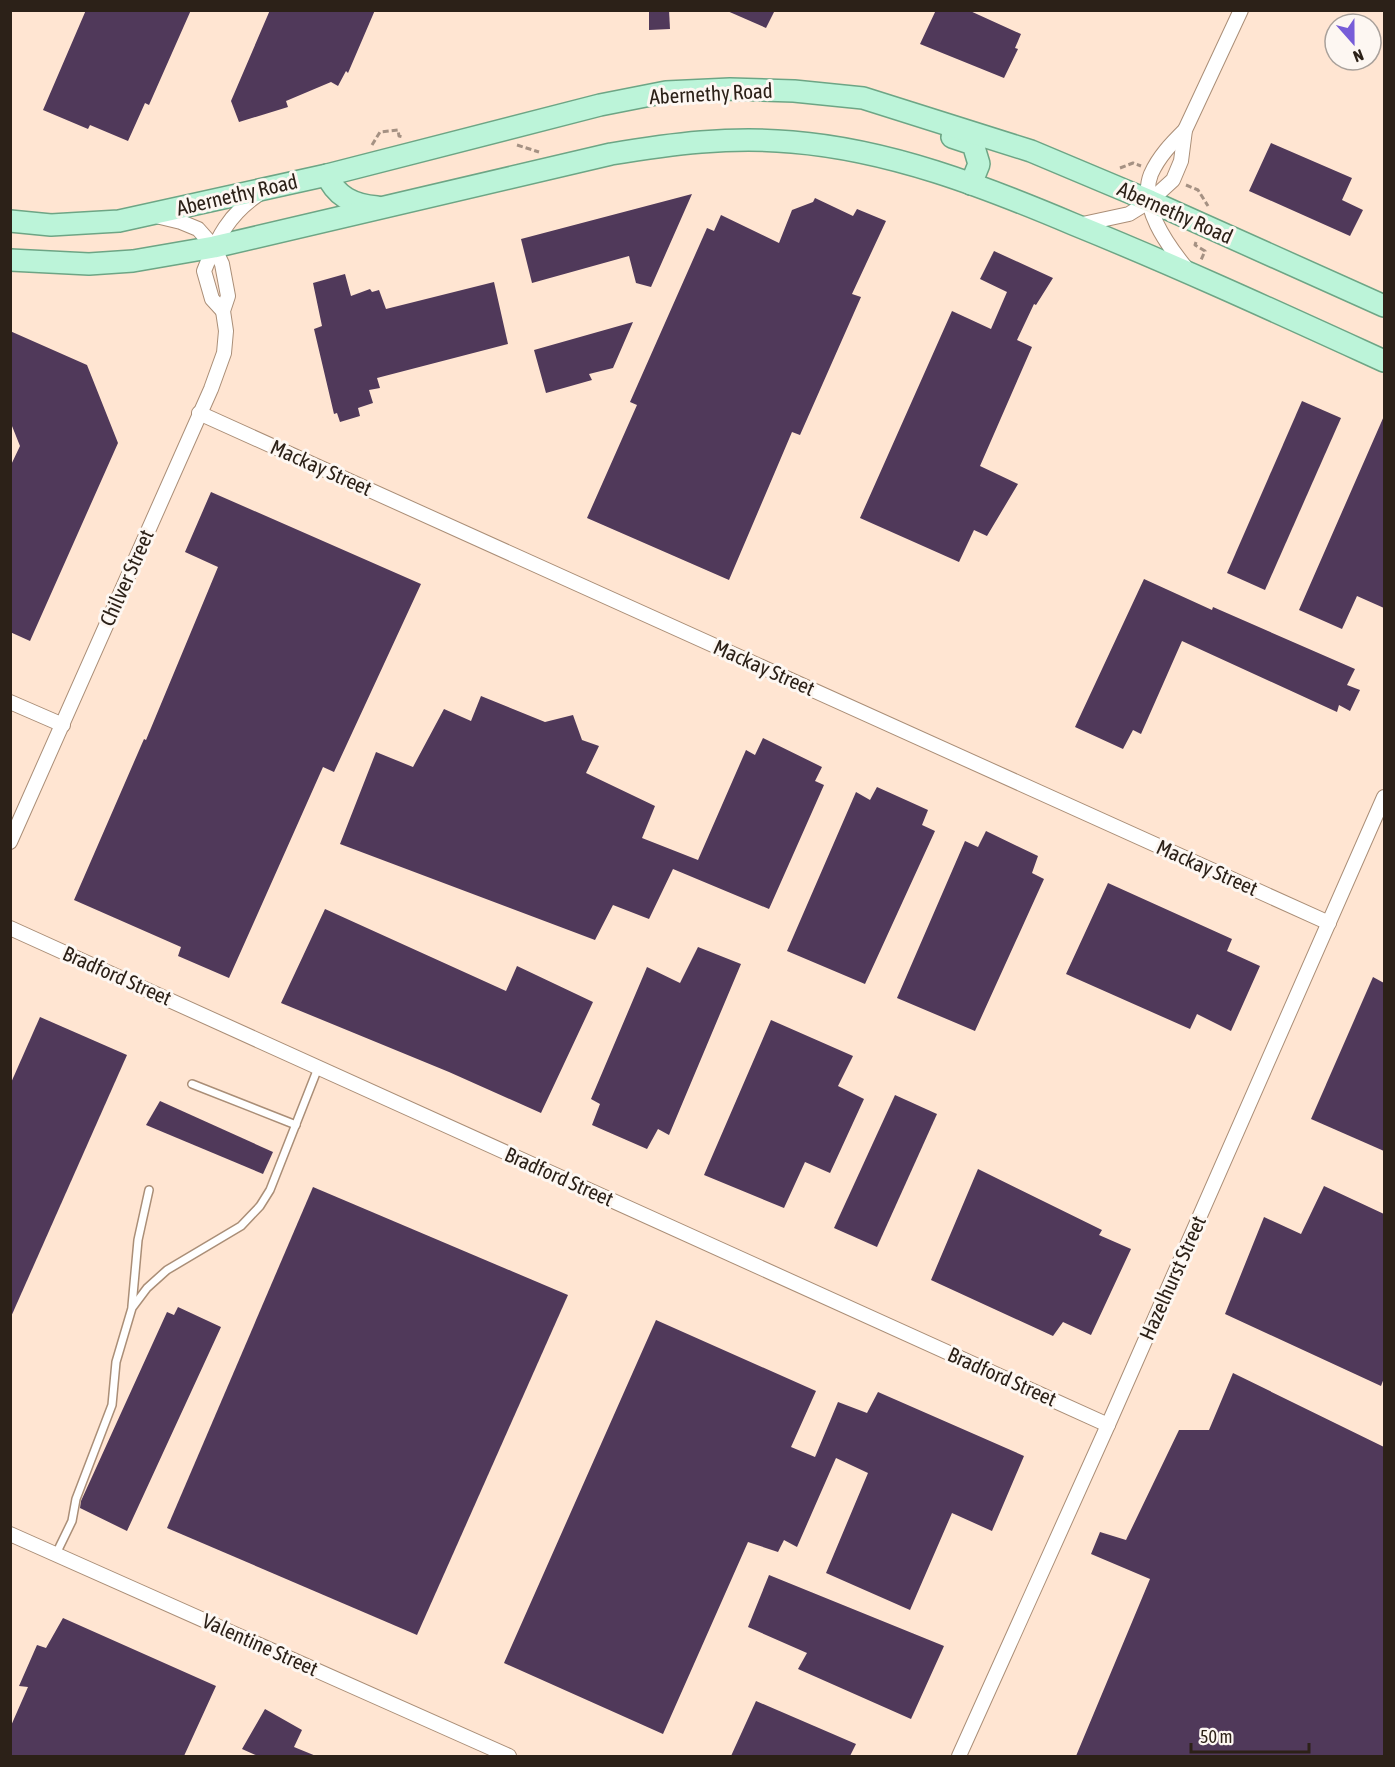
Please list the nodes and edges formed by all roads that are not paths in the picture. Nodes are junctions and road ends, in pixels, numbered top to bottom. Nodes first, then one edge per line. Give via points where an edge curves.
1 (1241, 10) edge
2 (928, 119) junction
3 (1185, 130) junction
4 (327, 175) junction
5 (971, 184) junction
6 (267, 188) junction
7 (1150, 201) junction
8 (383, 208) junction
9 (151, 215) junction
10 (10, 221) edge
11 (1078, 225) junction
12 (214, 247) junction
13 (10, 260) edge
14 (1192, 272) junction
15 (1384, 306) edge
16 (1384, 361) edge
17 (199, 413) junction
18 (10, 702) edge
19 (63, 725) junction
20 (1384, 798) edge
21 (15, 822) edge
22 (10, 842) edge
23 (1329, 923) junction
24 (10, 928) edge
25 (318, 1068) junction
26 (192, 1084) dead end
27 (296, 1125) junction
28 (149, 1190) dead end
29 (132, 1308) junction
30 (1108, 1425) junction
31 (10, 1534) edge
32 (56, 1554) junction
33 (509, 1756) edge
34 (959, 1756) edge

1 - 3 street
2 - 4 main road, Abernethy Road via 863,98 730,89 666,92 506,128
2 - 5 main road via 948,135 973,144 979,164
2 - 7 main road, Abernethy Road via 1031,152
3 - 7 street via 1173,180
3 - 7 street via 1162,154 1150,176
4 - 6 main road, Abernethy Road
4 - 8 main road via 332,188 343,197 361,206
5 - 8 main road, Abernethy Road via 914,164 852,149 791,141 734,140 676,144 547,167
5 - 11 main road, Abernethy Road
6 - 9 main road, Abernethy Road
6 - 12 street, Chilver Street via 236,211
7 - 11 street via 1129,214
7 - 14 street via 1157,227
7 - 15 main road, Abernethy Road
8 - 12 main road, Abernethy Road
9 - 10 main road, Abernethy Road via 51,225
9 - 12 street via 198,229
11 - 14 main road, Abernethy Road
12 - 13 main road, Abernethy Road via 133,261 88,264
12 - 17 street, Chilver Street via 204,271 212,299 223,311 226,331 218,372
14 - 16 main road, Abernethy Road
17 - 19 street, Chilver Street
17 - 23 street, Mackay Street
18 - 19 street
19 - 21 street, Chilver Street
20 - 23 street, Hazelhurst Street
21 - 22 street, Chilver Street
23 - 30 street, Hazelhurst Street
24 - 25 street, Bradford Street
25 - 27 lane
25 - 30 street, Bradford Street
26 - 27 lane
27 - 29 lane via 260,1206 240,1226 167,1270
28 - 29 lane via 138,1240
29 - 32 lane via 116,1362 112,1405 72,1521
30 - 34 street, Hazelhurst Street
31 - 32 street, Valentine Street
32 - 33 street, Valentine Street

